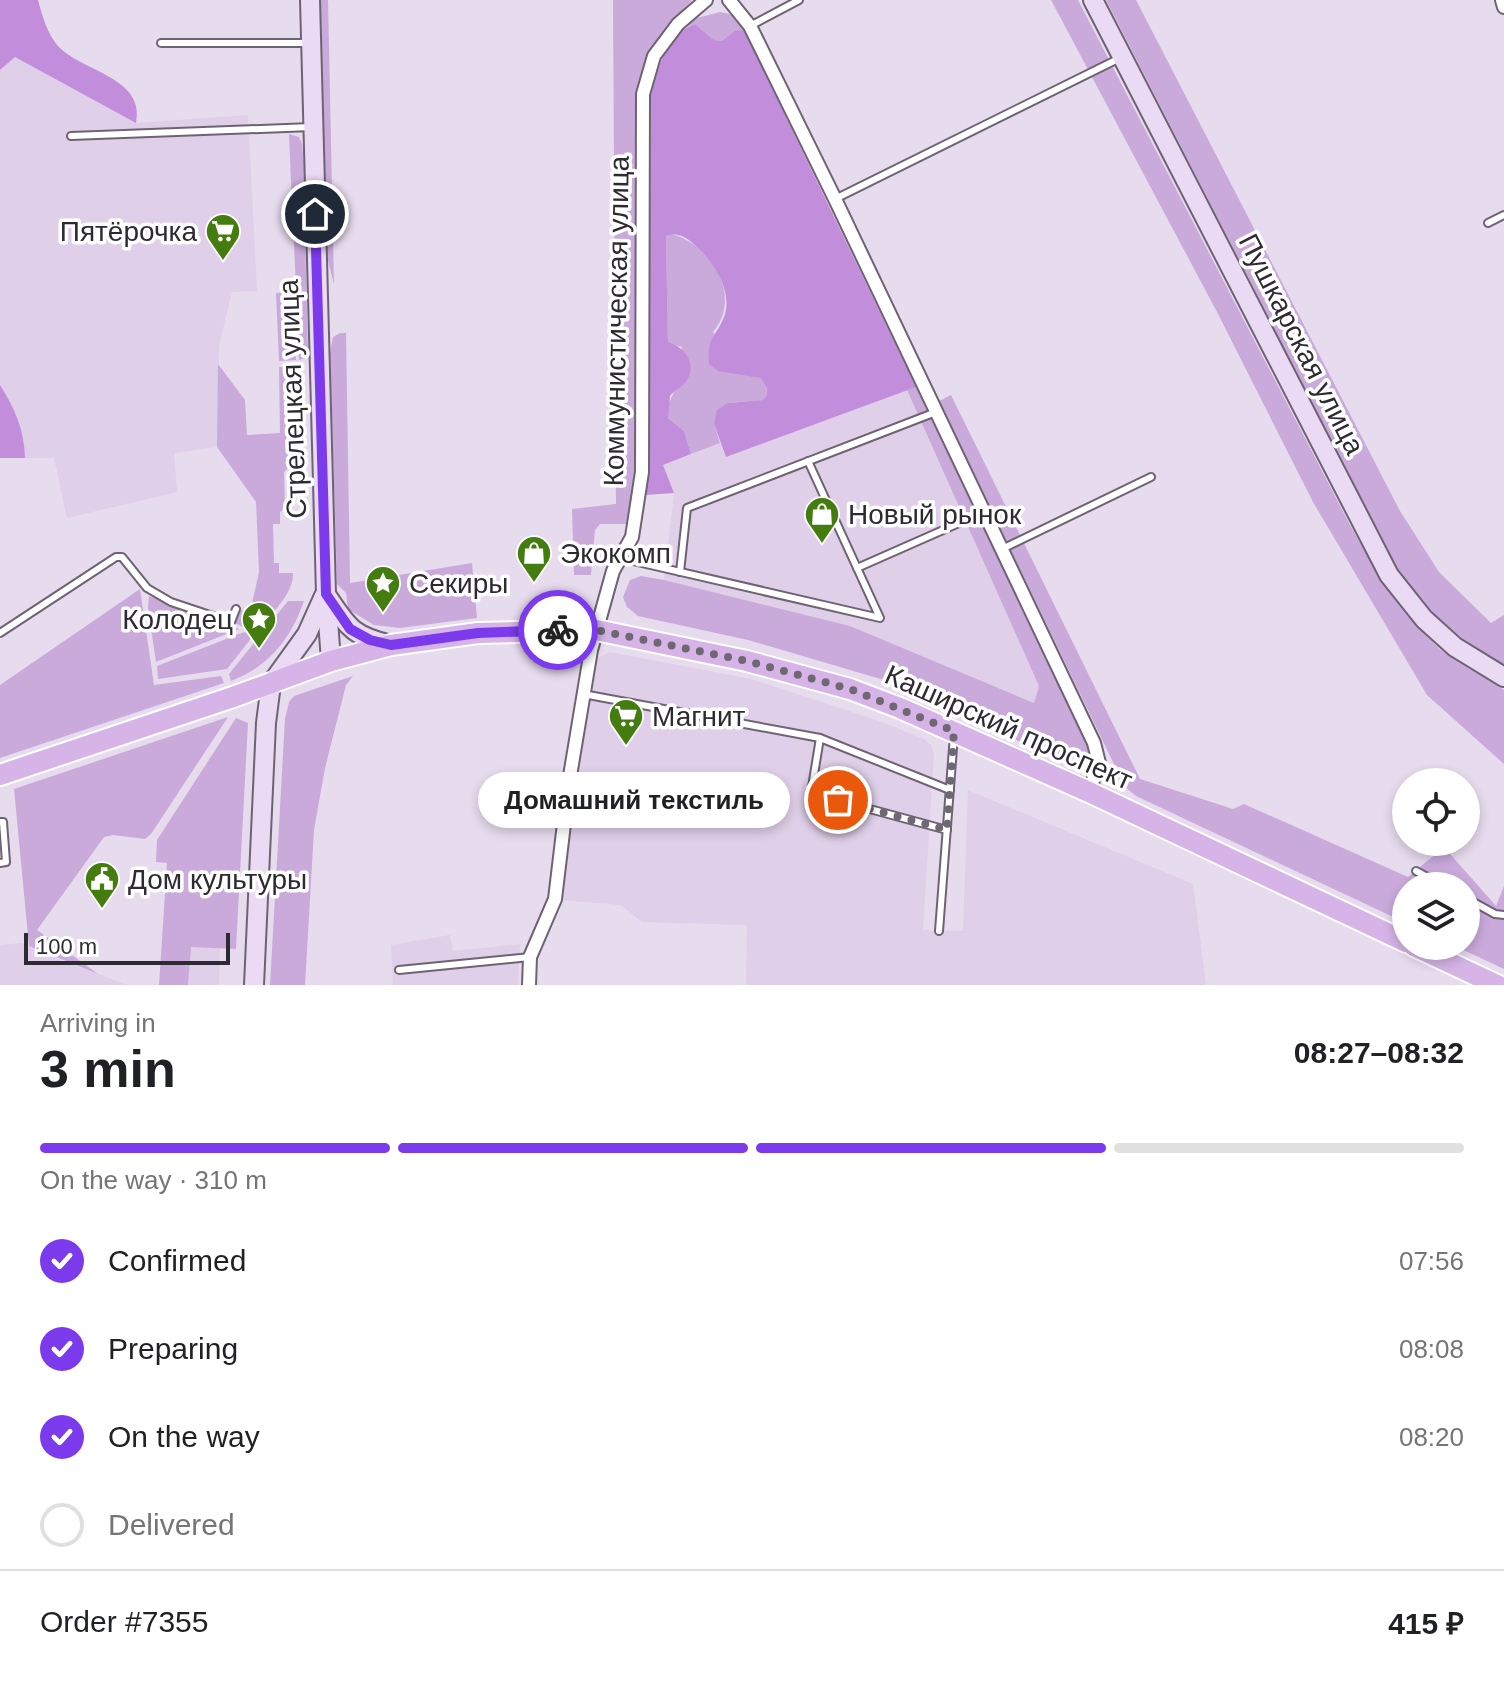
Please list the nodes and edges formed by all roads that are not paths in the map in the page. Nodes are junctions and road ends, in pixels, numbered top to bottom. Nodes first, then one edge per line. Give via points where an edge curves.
1 (310, 0) edge
2 (706, 0) edge
3 (729, 0) edge
4 (799, 0) edge
5 (1093, 0) edge
6 (1502, 0) edge
7 (1504, 7) edge
8 (750, 26) junction
9 (161, 43) dead end
10 (311, 43) junction
11 (1122, 56) junction
12 (313, 127) junction
13 (71, 136) dead end
14 (835, 199) junction
15 (1504, 215) edge
16 (1488, 223) dead end
17 (936, 412) junction
18 (808, 461) junction
19 (1151, 477) dead end
20 (984, 512) junction
21 (1002, 549) junction
22 (620, 558) junction
23 (857, 568) junction
24 (680, 572) junction
25 (326, 594) junction
26 (236, 609) dead end
27 (596, 630) junction
28 (0, 633) edge
29 (391, 645) junction
30 (331, 661) junction
31 (1504, 677) edge
32 (271, 684) junction
33 (583, 694) junction
34 (954, 731) junction
35 (820, 738) junction
36 (0, 775) edge
37 (950, 790) junction
38 (1089, 792) junction
39 (0, 822) edge
40 (947, 830) junction
41 (0, 863) edge
42 (1480, 906) edge
43 (1504, 915) edge
44 (939, 931) dead end
45 (1392, 935) edge
46 (530, 957) junction
47 (1444, 960) edge
48 (399, 970) dead end
49 (254, 985) edge
50 (529, 985) edge
51 (1497, 985) edge

1 - 10 main road, Стрелецкая улица
2 - 22 street, Коммунистическая улица via 678,24 654,56 643,94 642,472 632,537
3 - 8 street
4 - 8 lane
5 - 11 main road, Пушкарская улица
6 - 7 street
8 - 14 street
9 - 10 lane
10 - 12 main road, Стрелецкая улица
11 - 14 lane
11 - 31 main road, Пушкарская улица via 1389,575 1444,637
12 - 13 lane
12 - 25 main road, Стрелецкая улица
14 - 17 street
15 - 16 lane
17 - 18 lane
17 - 20 street
18 - 23 lane
18 - 24 lane via 687,508
19 - 21 lane
20 - 21 street
20 - 23 lane
21 - 38 street via 1094,743 1099,763
22 - 24 lane
22 - 27 street, Коммунистическая улица
23 - 24 lane via 880,618
25 - 29 main road via 350,629
25 - 30 main road
25 - 32 main road, Стрелецкая улица via 307,634
26 - 28 lane via 231,622 171,602 147,588 122,557 116,557
27 - 29 main road, Каширский проспект via 478,633
27 - 33 street, Коммунистическая улица
27 - 34 main road, Каширский проспект via 850,689
29 - 30 main road, Каширский проспект
30 - 32 main road, Каширский проспект
32 - 36 main road
32 - 49 main road, Стрелецкая улица
33 - 35 lane
33 - 46 street, Коммунистическая улица via 555,899
34 - 37 lane
34 - 38 main road, Каширский проспект
35 - 37 lane
35 - 40 lane via 811,793
37 - 40 lane
38 - 45 main road, Каширский проспект
39 - 41 lane via 6,862
40 - 44 lane
42 - 43 lane
46 - 48 lane
46 - 50 street, Коммунистическая улица
47 - 51 main road

